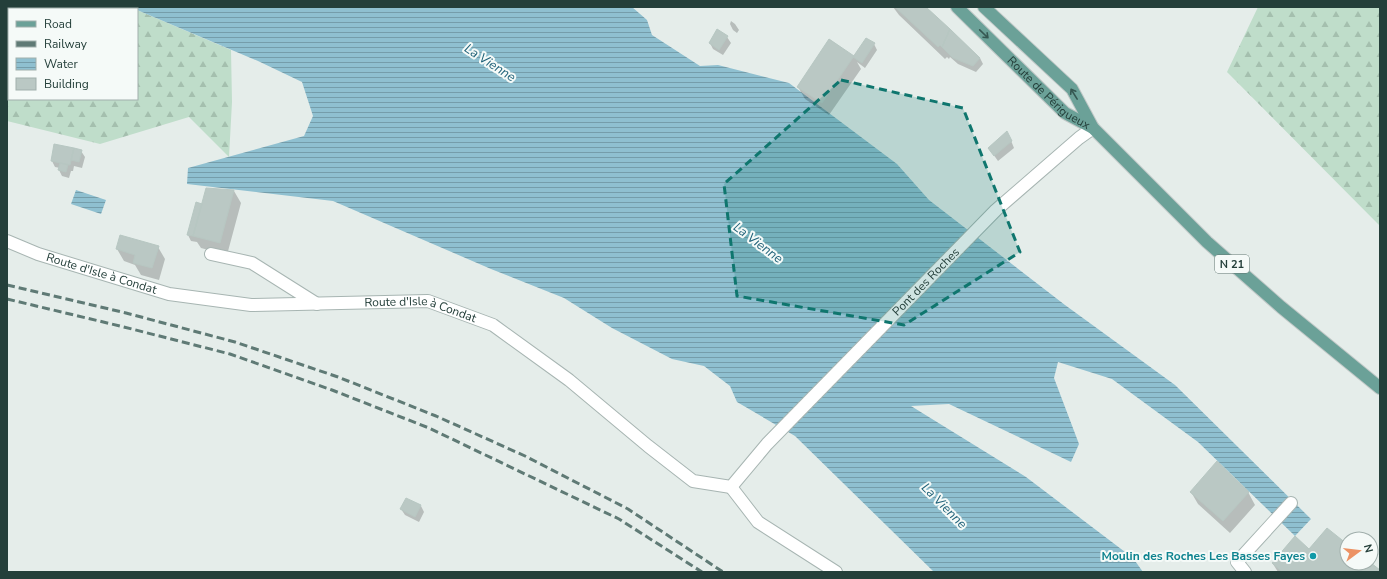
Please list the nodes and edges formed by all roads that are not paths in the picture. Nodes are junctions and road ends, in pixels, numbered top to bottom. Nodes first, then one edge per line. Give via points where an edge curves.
1 (956, 7) edge
2 (984, 7) edge
3 (1094, 128) junction
4 (7, 241) edge
5 (211, 254) dead end
6 (317, 304) junction
7 (1380, 388) edge
8 (731, 487) junction
9 (1291, 503) dead end
10 (836, 572) edge
11 (1245, 572) edge

1 -> 3 main road, Route de Périgueux / N 21 via 1065,113
3 -> 2 main road, Route de Périgueux / N 21 via 1072,89
3 - 7 main road, N 21 via 1207,242
3 - 8 street, Pont des Roches via 996,210 767,444
4 - 6 street, Route d'Isle à Condat via 38,254 169,294 251,305
5 - 6 street via 252,263
6 - 8 street, Route d'Isle à Condat via 428,301 493,325 569,380 693,481
8 - 10 street via 758,522
9 - 11 street via 1237,562

